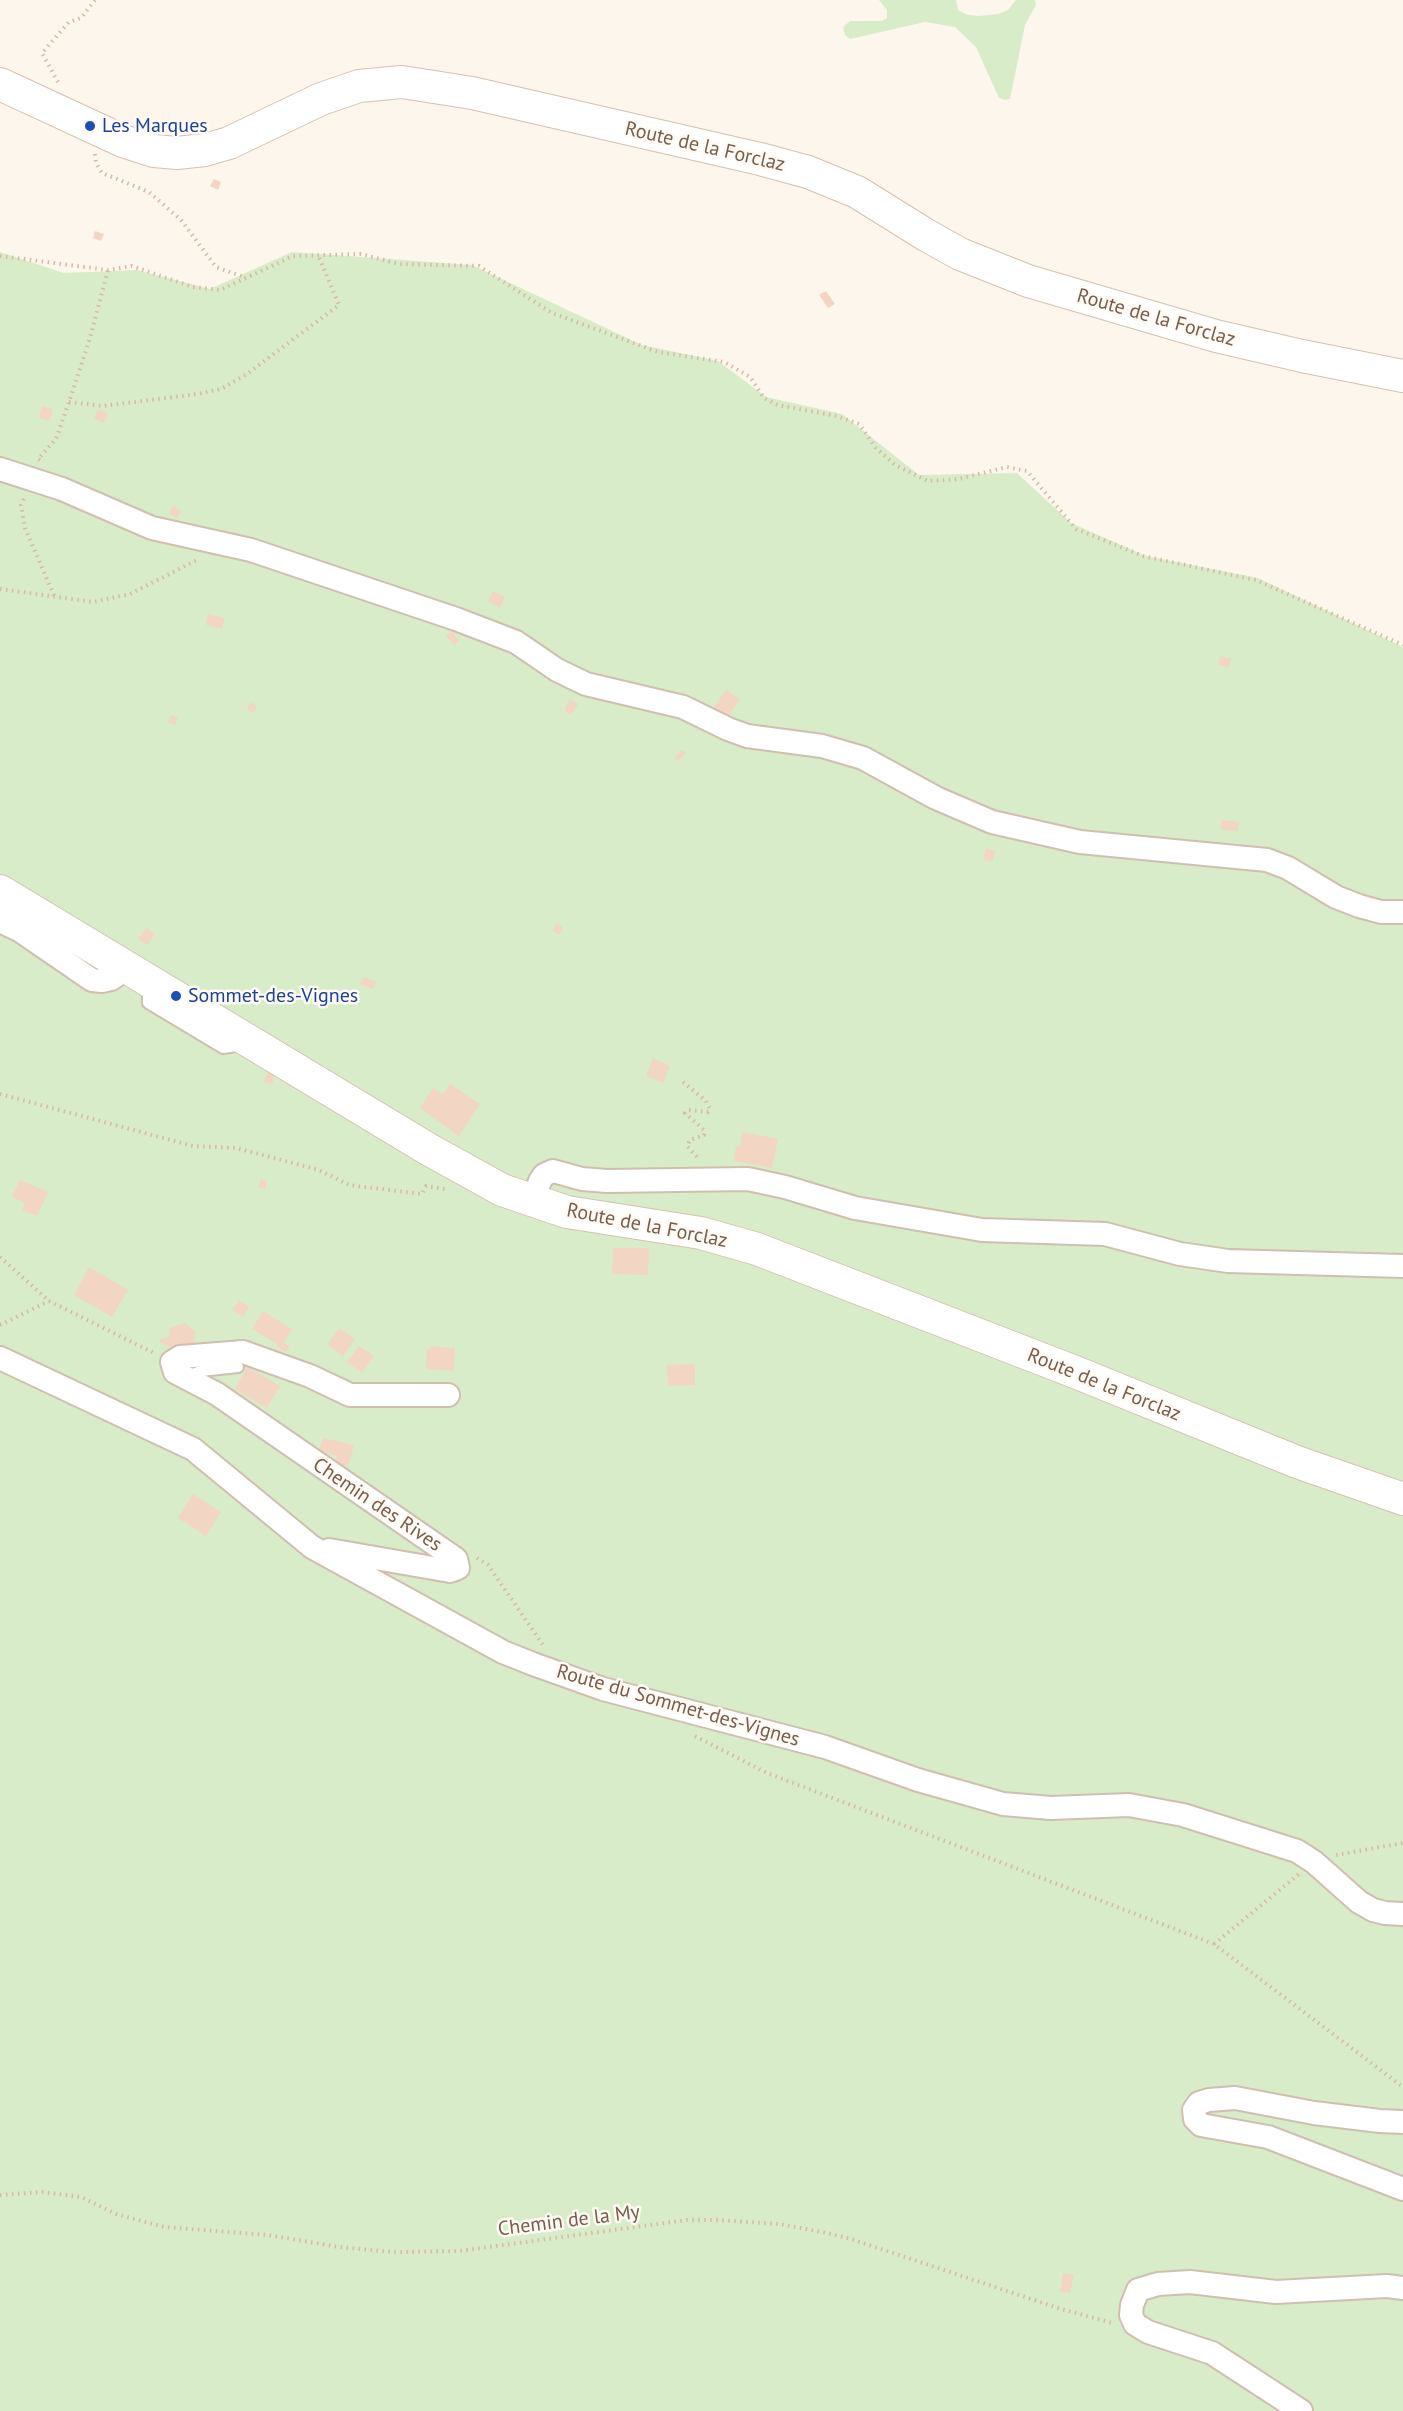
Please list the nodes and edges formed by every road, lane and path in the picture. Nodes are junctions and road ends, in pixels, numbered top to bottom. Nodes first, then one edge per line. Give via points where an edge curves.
1 (95, 0) edge
2 (0, 84) edge
3 (64, 89) dead end
4 (90, 126) junction
5 (318, 255) junction
6 (0, 256) edge
7 (108, 270) junction
8 (244, 278) junction
9 (1403, 376) edge
10 (69, 402) junction
11 (0, 469) edge
12 (33, 479) junction
13 (62, 489) junction
14 (224, 544) junction
15 (0, 589) edge
16 (56, 598) junction
17 (1403, 645) edge
18 (0, 891) edge
19 (1403, 912) edge
20 (0, 921) edge
21 (136, 973) junction
22 (683, 1082) dead end
23 (0, 1094) edge
24 (728, 1180) junction
25 (456, 1190) dead end
26 (533, 1202) junction
27 (0, 1257) edge
28 (1403, 1266) edge
29 (49, 1301) junction
30 (0, 1325) edge
31 (0, 1359) edge
32 (172, 1362) junction
33 (238, 1367) dead end
34 (191, 1379) junction
35 (448, 1395) dead end
36 (1403, 1499) edge
37 (312, 1547) junction
38 (685, 1731) dead end
39 (1403, 1914) edge
40 (1403, 2087) edge
41 (1403, 2122) edge
42 (1403, 2190) edge
43 (0, 2195) edge
44 (1403, 2288) edge
45 (1135, 2324) junction
46 (1301, 2411) edge

1 - 3 path via 42,53
2 - 4 main road, Route de la Forclaz
4 - 8 path via 96,162 102,173 149,192 182,220 216,267
4 - 9 main road, Route de la Forclaz via 154,151 192,152 242,137 345,89 388,81 447,88 808,172 857,192 949,249 1020,278 1216,336
5 - 8 path via 293,256
5 - 10 path via 339,305 247,374 221,389 197,394 103,406
5 - 17 path via 361,254 399,264 479,267 552,313 658,352 724,362 750,377 764,398 778,405 859,424 876,448 895,465 928,481 959,479 1007,466 1027,471 1076,529 1143,556 1256,580
6 - 7 path
7 - 8 path via 132,266 192,288 220,290
7 - 10 path
10 - 13 path via 56,439 38,459 54,470
11 - 12 street
12 - 13 street
12 - 16 path via 21,505 25,528
13 - 14 street via 152,528
14 - 16 path via 130,594 93,602
14 - 19 street via 516,642 564,674 593,687 683,706 747,736 811,744 863,758 936,798 992,822 1080,842 1267,860 1359,906
15 - 16 path
18 - 21 main road, Route de la Forclaz
20 - 21 street via 92,980
21 - 26 main road, Route de la Forclaz via 428,1149 486,1182
22 - 24 path via 710,1109 685,1113 704,1130 704,1135 690,1140 687,1146
23 - 25 path via 193,1146 236,1148 319,1170 349,1185 422,1194 426,1186
24 - 26 street via 595,1181 554,1171 544,1175
24 - 28 street via 757,1180 855,1208 982,1230 1105,1234 1187,1256 1228,1261
26 - 36 main road, Route de la Forclaz via 739,1243 1297,1462
27 - 29 path
29 - 30 path
29 - 32 path
31 - 37 street, Route du Sommet-des-Vignes via 192,1449
32 - 34 street, Chemin des Rives via 174,1370
32 - 35 street via 180,1357 243,1352 350,1395
33 - 34 lane via 201,1371
34 - 37 street, Chemin des Rives via 456,1559 458,1568 450,1571
37 - 39 street, Route du Sommet-des-Vignes via 503,1652 603,1689 825,1747 918,1780 1003,1804 1051,1808 1129,1805 1183,1815 1297,1851 1366,1906
38 - 40 path via 767,1773 1214,1944
41 - 42 street via 1314,2113 1227,2098 1199,2103 1194,2110 1201,2125 1269,2137
43 - 45 path, Chemin de la My via 42,2192 81,2197 116,2214 164,2227 268,2235 394,2252 459,2251 687,2220 779,2224 851,2239 1061,2309 1117,2324
44 - 45 street via 1276,2292 1207,2283 1158,2284 1138,2290 1134,2296 1131,2315
45 - 46 street via 1212,2353

